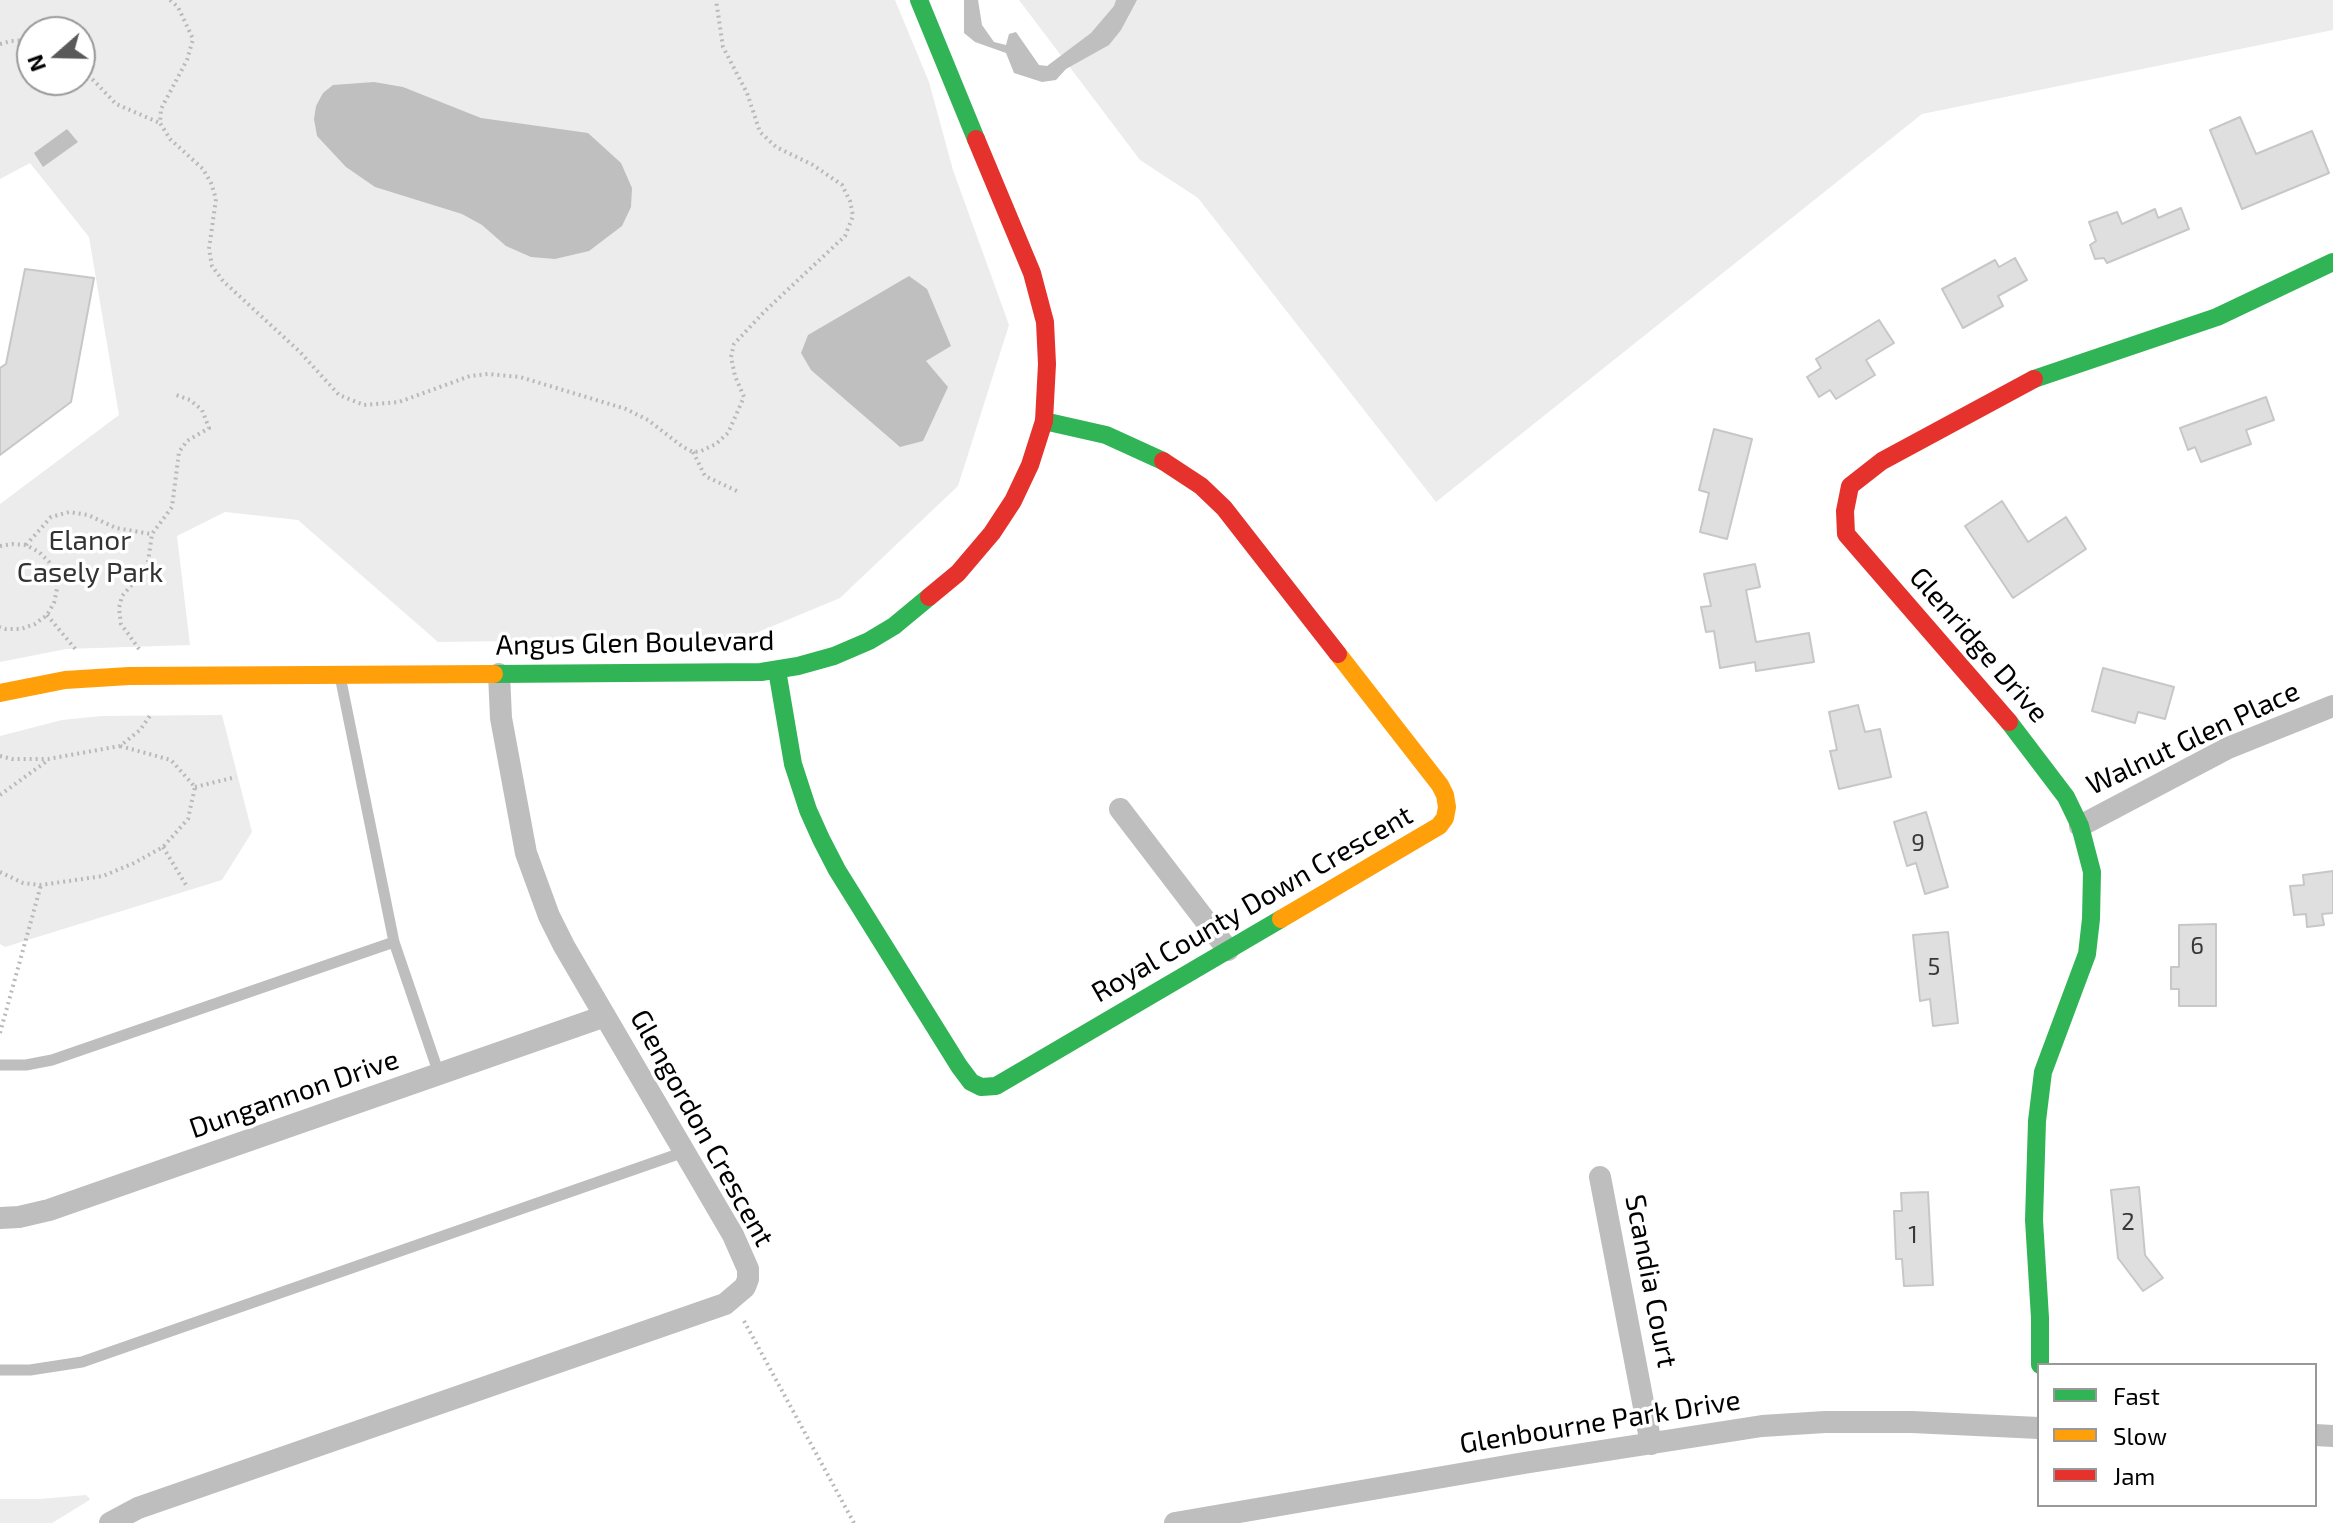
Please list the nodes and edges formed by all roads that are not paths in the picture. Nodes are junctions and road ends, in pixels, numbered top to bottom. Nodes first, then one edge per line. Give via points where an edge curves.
1 (919, 0) edge
2 (2333, 262) edge
3 (1044, 421) junction
4 (777, 670) junction
5 (340, 673) junction
6 (499, 674) junction
7 (0, 693) edge
8 (2333, 706) edge
9 (1120, 809) dead end
10 (2080, 826) junction
11 (394, 942) junction
12 (1228, 950) junction
13 (605, 1016) junction
14 (0, 1065) edge
15 (439, 1075) junction
16 (684, 1152) junction
17 (1600, 1177) dead end
18 (0, 1218) edge
19 (2040, 1363) edge
20 (0, 1370) edge
21 (2037, 1428) edge
22 (1651, 1444) junction
23 (110, 1523) edge
24 (1175, 1523) edge

1 - 3 street, Angus Glen Boulevard via 1038,290 1047,343
2 - 10 street, Glenridge Drive via 2217,317 2031,380 1882,461 1850,486 1846,534 2023,738 2066,797
3 - 4 street, Angus Glen Boulevard via 1013,501 958,573 869,641 819,661
3 - 12 street, Royal County Down Crescent via 1129,444 1201,486 1244,532 1445,795 1445,818 1430,833
4 - 6 street, Angus Glen Boulevard
4 - 12 street, Royal County Down Crescent via 793,764 821,839 951,1053 976,1085 996,1086
5 - 6 street, Angus Glen Boulevard
5 - 7 street, Angus Glen Boulevard via 92,678
5 - 11 lane
6 - 13 street, Glengordon Crescent via 501,718 526,853 564,946
8 - 10 street, Walnut Glen Place via 2228,748
9 - 12 street
10 - 19 street, Glenridge Drive via 2092,872 2087,954 2043,1072 2037,1121 2034,1220
11 - 14 lane via 52,1060
11 - 15 lane
13 - 15 street, Dungannon Drive
13 - 16 street, Glengordon Crescent
15 - 18 street, Dungannon Drive via 49,1210
16 - 20 lane via 97,1358 58,1367
16 - 23 street, Glengordon Crescent via 748,1269 745,1287 731,1300 138,1508
17 - 22 street, Scandia Court
21 - 22 street, Glenbourne Park Drive via 1825,1422
22 - 24 street, Glenbourne Park Drive

